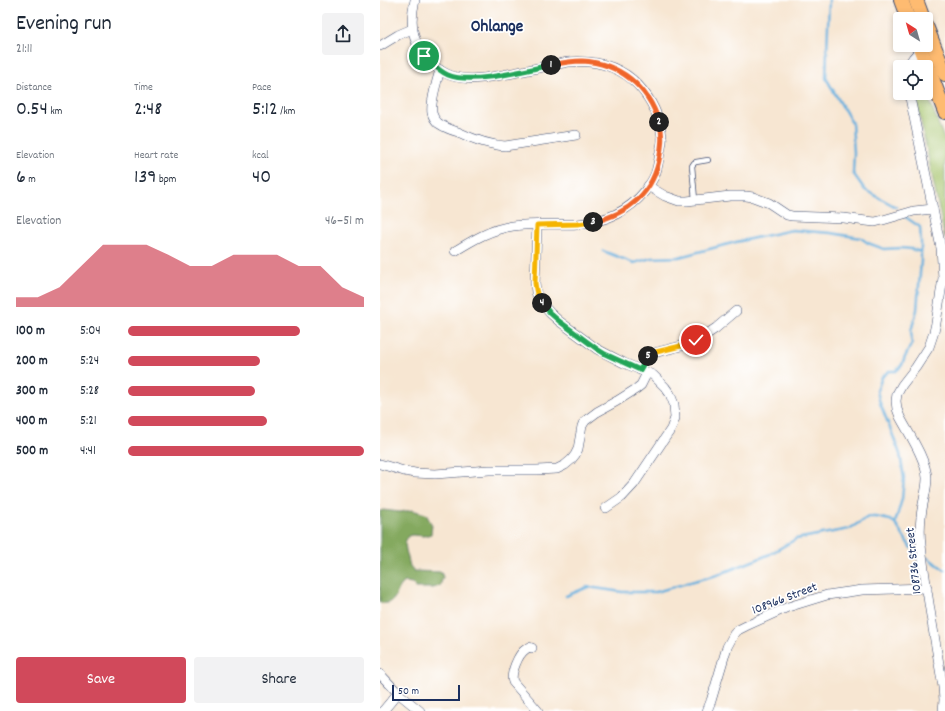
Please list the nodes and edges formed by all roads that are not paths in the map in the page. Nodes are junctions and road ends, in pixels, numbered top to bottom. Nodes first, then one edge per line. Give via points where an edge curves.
1 (415, 0) edge
2 (901, 0) edge
3 (916, 0) edge
4 (905, 12) edge
5 (920, 12) edge
6 (412, 29) junction
7 (380, 46) edge
8 (928, 52) edge
9 (932, 52) edge
10 (440, 70) junction
11 (945, 74) edge
12 (910, 100) edge
13 (945, 112) edge
14 (576, 135) dead end
15 (708, 160) dead end
16 (648, 186) junction
17 (695, 200) junction
18 (933, 209) junction
19 (537, 225) junction
20 (455, 251) dead end
21 (736, 311) dead end
22 (644, 371) junction
23 (380, 464) edge
24 (606, 508) dead end
25 (927, 588) junction
26 (532, 648) dead end
27 (380, 674) edge
28 (398, 693) junction
29 (383, 711) edge
30 (420, 711) edge
31 (538, 711) edge
32 (707, 711) edge
33 (943, 711) edge

1 - 6 street via 412,9
2 - 4 main road
3 - 5 main road
6 - 7 street
6 - 10 street via 419,49
8 - 13 main road
9 - 11 main road
10 - 14 street via 432,112 437,122 444,127 497,146
10 - 16 street via 456,77 473,79 581,61 608,66 632,79 649,100 656,114 662,138 655,174
12 - 18 street, 108736 Street
15 - 17 lane via 696,162 692,166
16 - 17 street via 664,196 679,201
16 - 19 street via 639,199 630,206 619,214 605,219 577,224
17 - 18 street via 746,196 761,199 787,215 875,222 914,211
18 - 25 street, 108736 Street via 941,248 943,278 936,323 929,347 902,385 896,401 900,417 923,461 927,478 920,531
19 - 20 street via 500,228
19 - 22 street via 535,283 538,298 559,321 597,349
21 - 22 street via 716,328 689,344 650,354 645,359
22 - 23 street via 641,385 585,421 575,455 557,468 435,474 415,473
22 - 24 street via 661,382 670,394 675,418 671,429 634,484
25 - 32 street, 108966 Street via 862,590 827,595 788,607 738,630 727,647
25 - 33 street, 108736 Street via 943,687
26 - 31 street via 524,650 519,657 512,679
27 - 28 street
28 - 29 street
28 - 30 street

